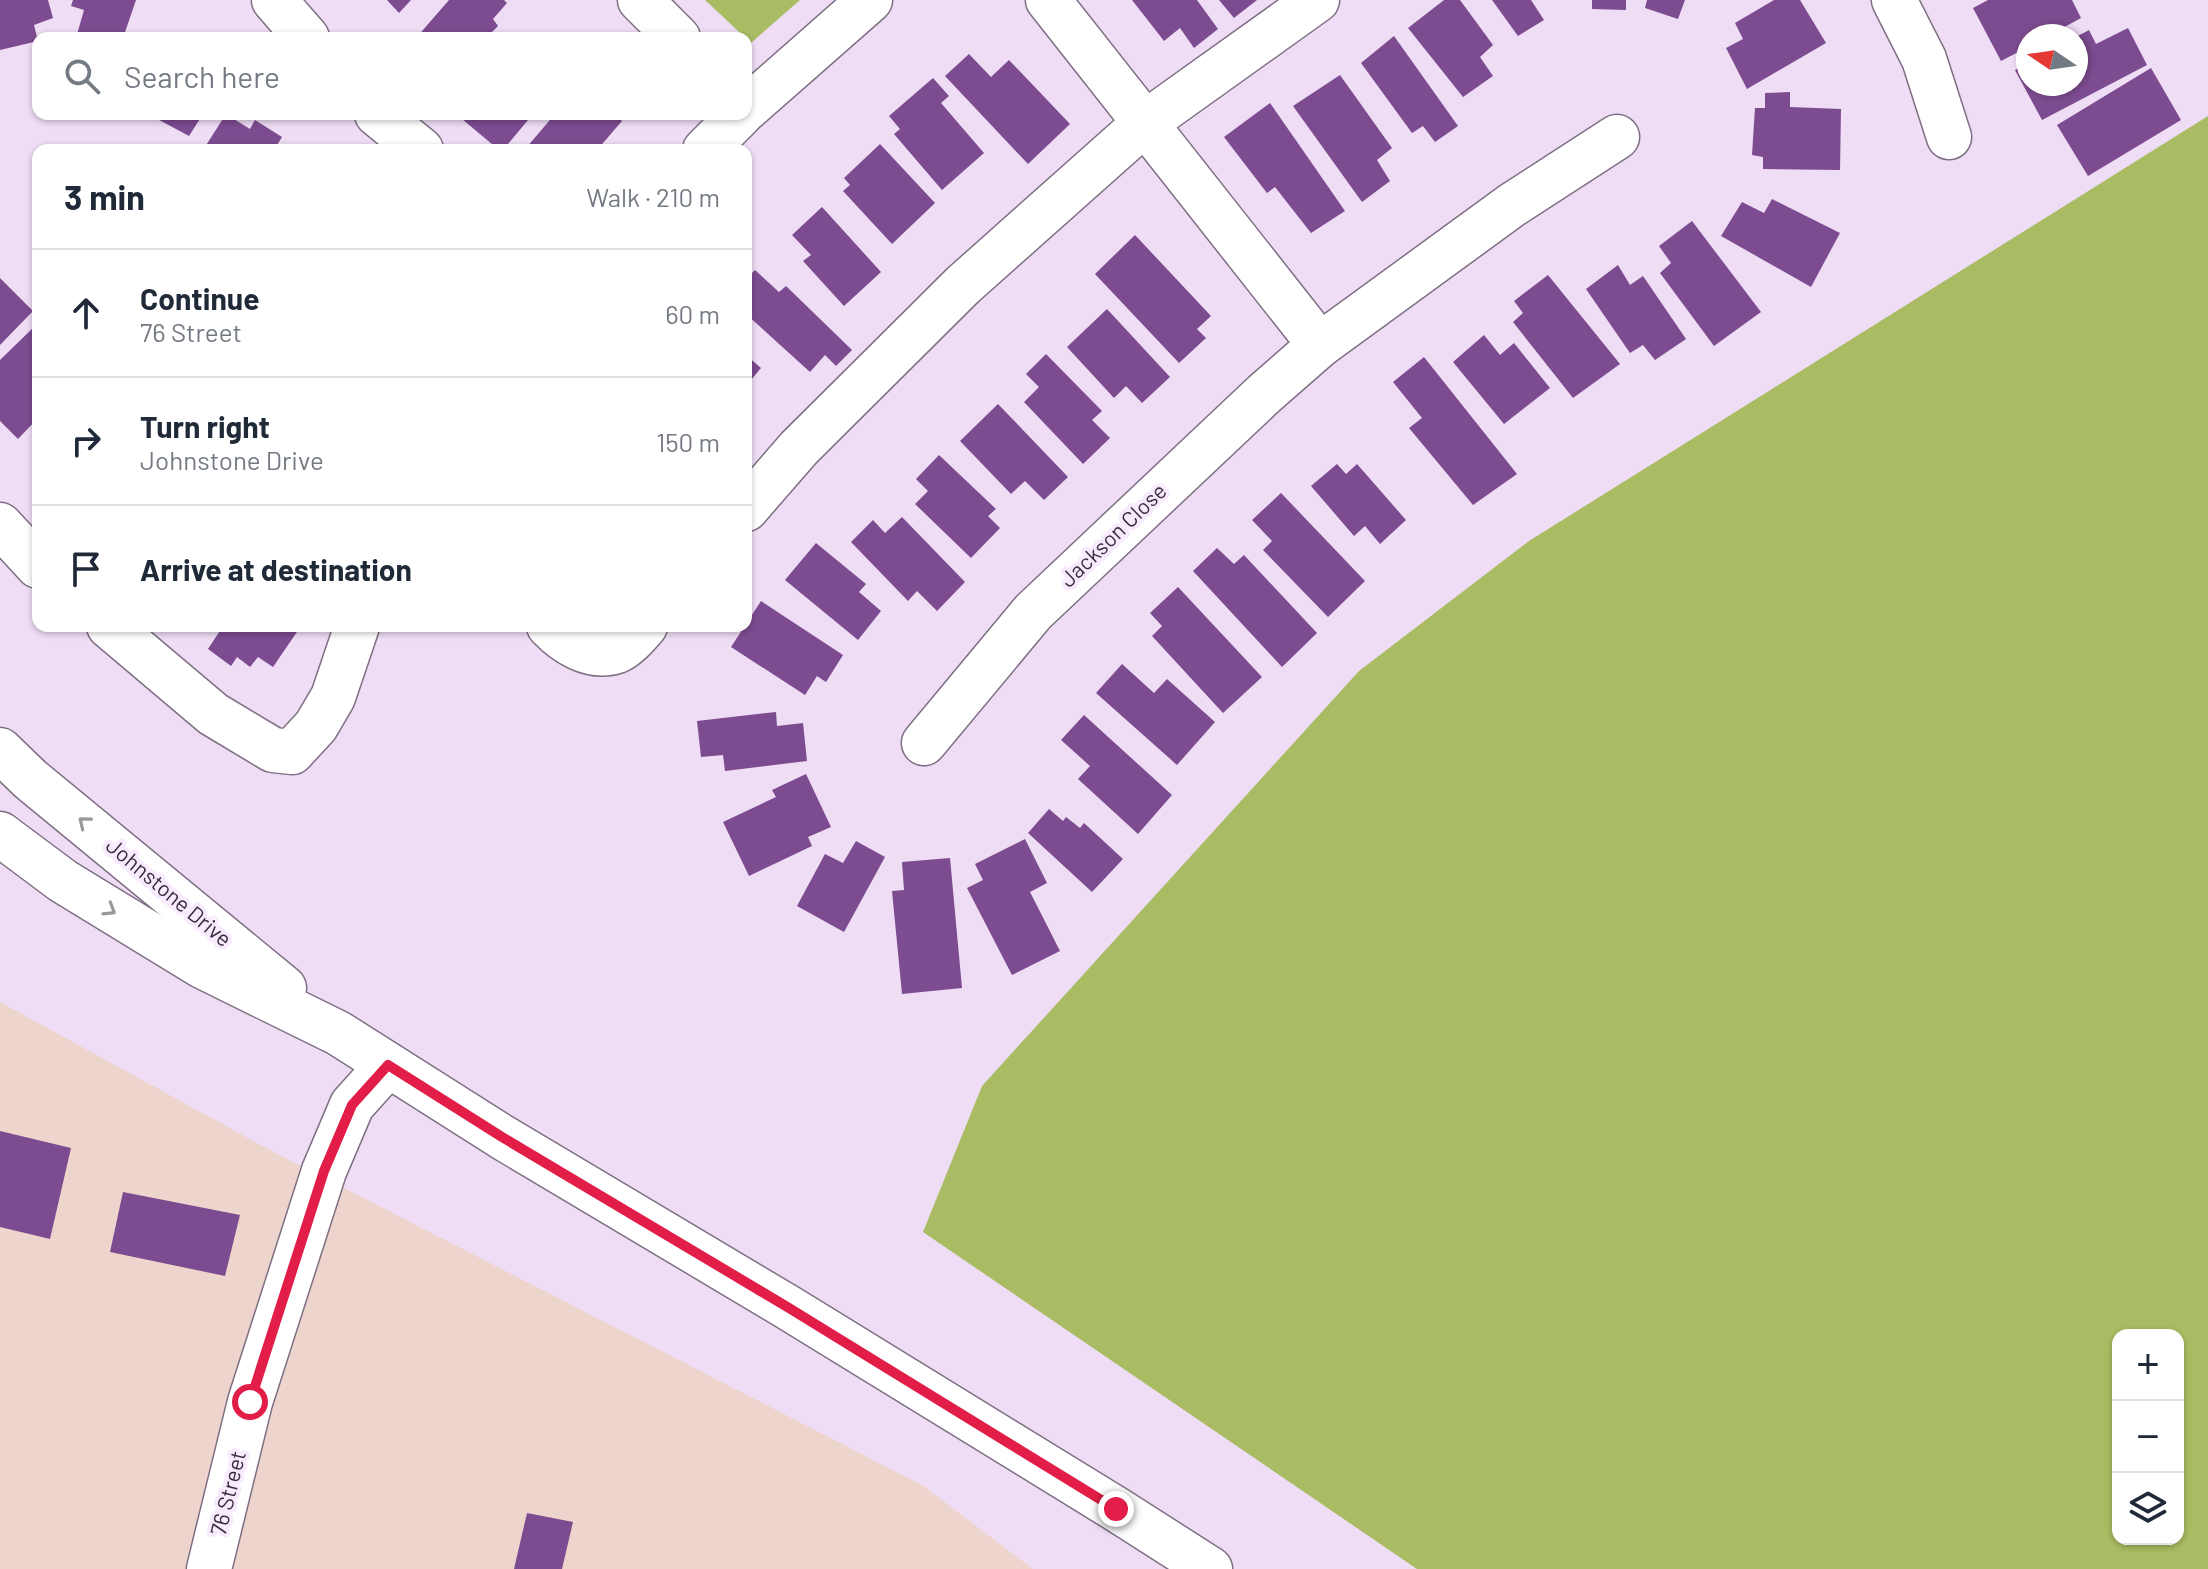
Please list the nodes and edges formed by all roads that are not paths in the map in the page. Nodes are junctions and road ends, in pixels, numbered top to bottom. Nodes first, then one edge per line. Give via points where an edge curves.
1 (274, 0) edge
2 (640, 0) edge
3 (870, 0) edge
4 (1048, 0) edge
5 (1317, 0) edge
6 (1894, 0) edge
7 (302, 32) edge
8 (672, 32) edge
9 (752, 103) edge
10 (384, 120) edge
11 (735, 120) edge
12 (1145, 123) junction
13 (1617, 137) dead end
14 (1949, 137) dead end
15 (414, 144) edge
16 (711, 144) edge
17 (1320, 345) junction
18 (752, 502) edge
19 (0, 525) edge
20 (32, 560) edge
21 (116, 632) edge
22 (355, 632) edge
23 (555, 632) edge
24 (639, 632) edge
25 (924, 743) dead end
26 (0, 750) edge
27 (0, 834) edge
28 (338, 1033) junction
29 (388, 1065) junction
30 (209, 1569) edge
31 (1210, 1569) edge

1 - 7 street
2 - 8 street
3 - 9 street
4 - 12 street
5 - 12 street
6 - 14 street via 1924,59
10 - 15 street
11 - 16 street
12 - 17 street
12 - 18 street via 963,285
13 - 17 street, Jackson Close via 1512,205
17 - 25 street, Jackson Close via 1033,612
19 - 20 street
21 - 22 street via 213,714 273,750 292,752 333,697
23 - 24 street via 568,644 601,653 618,651
28 -> 26 street, Johnstone Drive
27 -> 28 street, Johnstone Drive via 63,881 202,966
28 - 29 street, Johnstone Drive
29 - 30 street, 76 Street via 352,1105 324,1171 250,1402
29 - 31 street, Johnstone Drive

